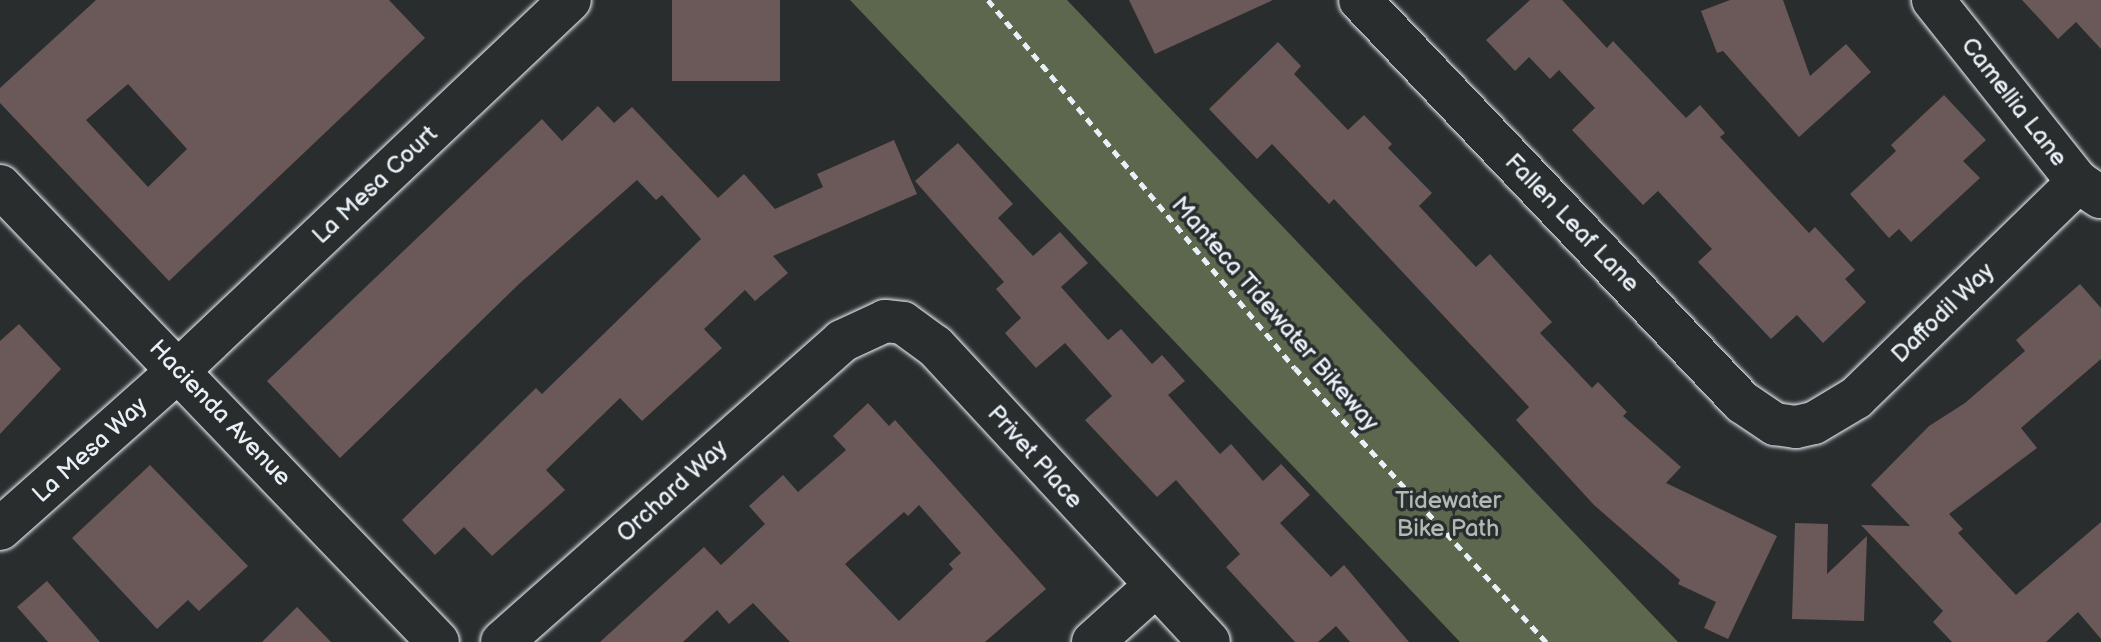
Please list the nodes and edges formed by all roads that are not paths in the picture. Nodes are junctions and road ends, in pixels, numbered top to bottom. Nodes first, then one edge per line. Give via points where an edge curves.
1 (570, 0) edge
2 (1360, 0) edge
3 (1933, 0) edge
4 (0, 186) edge
5 (2090, 190) edge
6 (842, 341) joint
7 (179, 370) junction
8 (1796, 427) joint
9 (0, 529) edge
10 (1154, 587) junction
11 (438, 642) edge
12 (502, 642) edge
13 (1093, 642) edge
14 (1209, 642) edge

1 - 7 street, La Mesa Court
2 - 8 street, Fallen Leaf Lane via 1742,402 1775,424
3 - 5 street, Camellia Lane
4 - 7 street, Hacienda Avenue
5 - 8 street, Daffodil Way via 1856,398 1814,423
6 - 10 street, Privet Place via 885,321 903,323 935,346
6 - 12 street, Orchard Way
7 - 9 street, La Mesa Way
7 - 11 street, Hacienda Avenue
10 - 13 street
10 - 14 street, Privet Place

